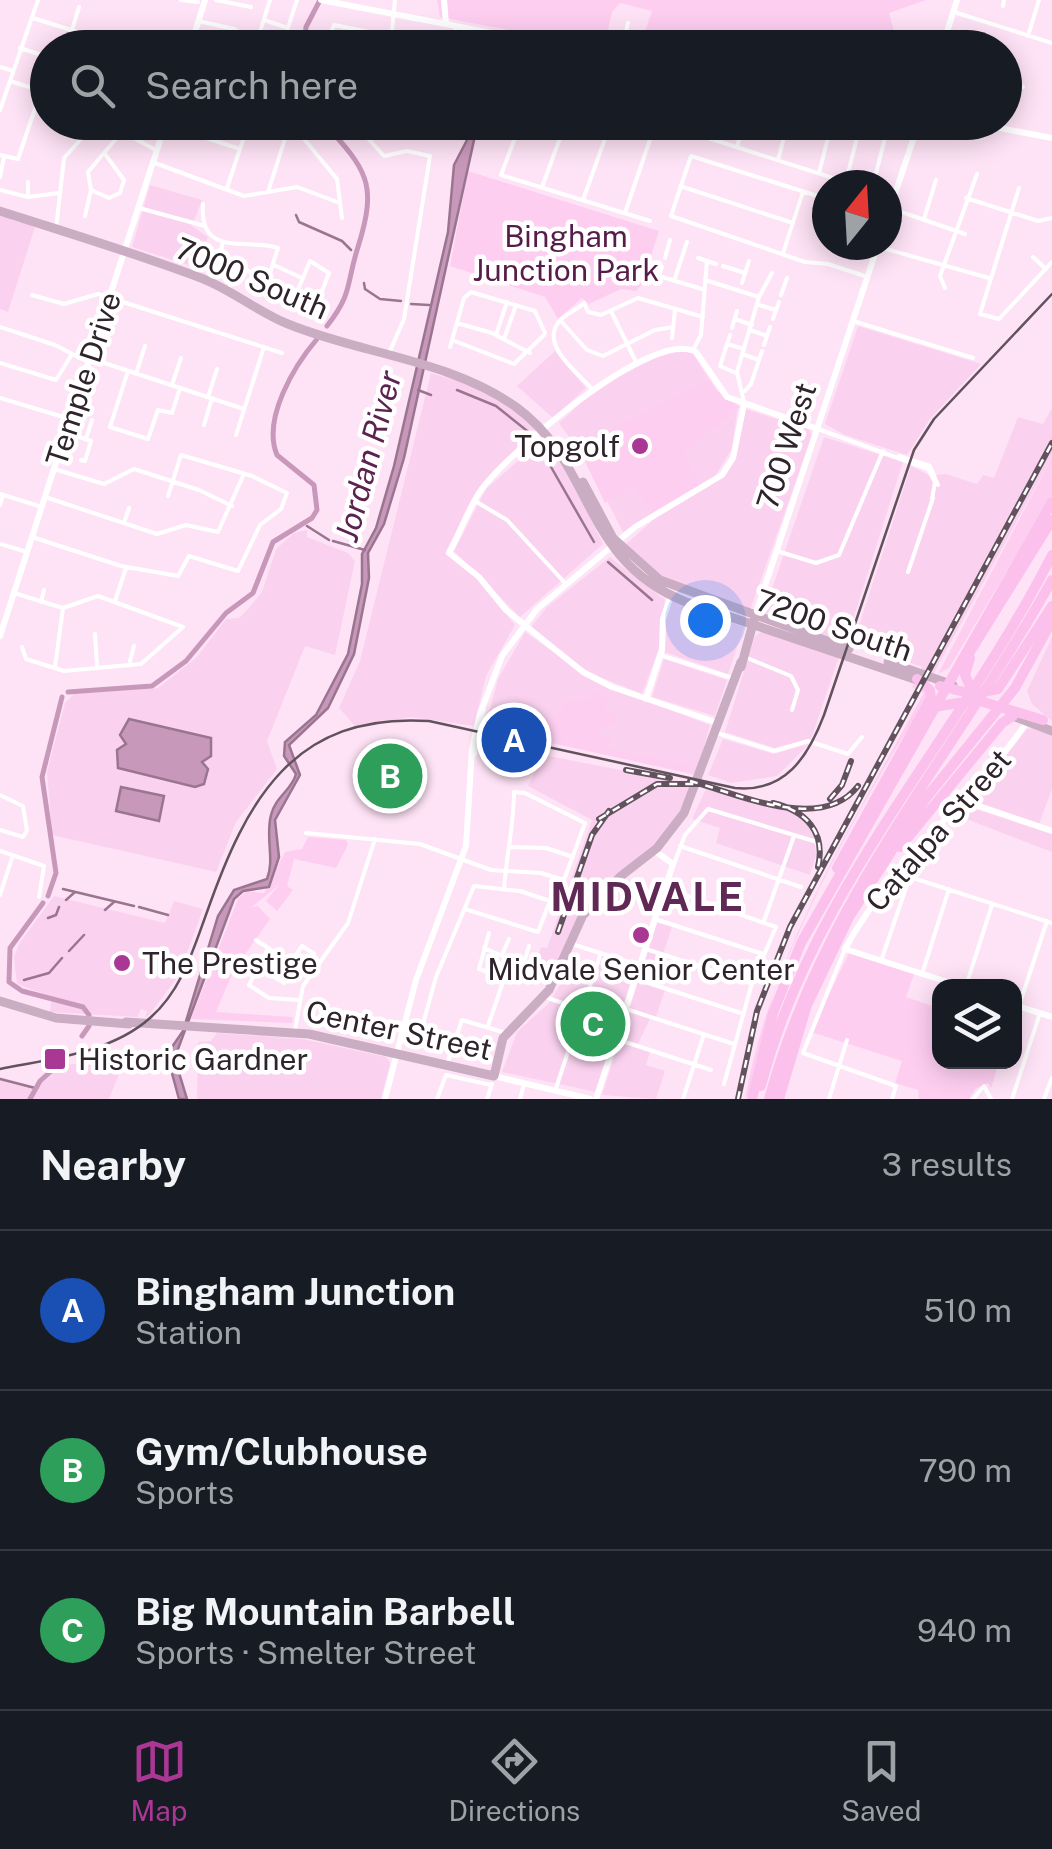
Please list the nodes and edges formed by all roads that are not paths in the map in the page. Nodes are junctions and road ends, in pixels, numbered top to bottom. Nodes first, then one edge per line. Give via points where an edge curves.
1 (38, 0) edge
2 (183, 0) edge
3 (220, 0) edge
4 (270, 0) edge
5 (297, 0) edge
6 (323, 0) edge
7 (395, 0) edge
8 (444, 0) edge
9 (958, 0) edge
10 (1039, 0) edge
11 (201, 1) edge
12 (240, 2) edge
13 (251, 6) dead end
14 (79, 7) dead end
15 (954, 12) junction
16 (395, 14) junction
17 (33, 18) junction
18 (264, 20) junction
19 (198, 21) junction
20 (442, 23) junction
21 (628, 23) dead end
22 (288, 28) joint
23 (72, 30) joint
24 (195, 30) edge
25 (235, 30) edge
26 (260, 30) edge
27 (332, 30) edge
28 (362, 30) edge
29 (391, 30) edge
30 (459, 30) edge
31 (626, 30) edge
32 (948, 30) edge
33 (1010, 30) edge
34 (1022, 34) edge
35 (1028, 36) junction
36 (1052, 43) edge
37 (20, 48) junction
38 (30, 51) edge
39 (0, 67) edge
40 (13, 71) junction
41 (10, 81) junction
42 (30, 87) edge
43 (0, 110) edge
44 (30, 130) edge
45 (1022, 132) edge
46 (1052, 138) edge
47 (81, 140) edge
48 (116, 140) edge
49 (138, 140) edge
50 (160, 140) edge
51 (212, 140) edge
52 (243, 140) edge
53 (282, 140) edge
54 (305, 140) edge
55 (370, 140) edge
56 (514, 140) edge
57 (559, 140) edge
58 (605, 140) edge
59 (650, 140) edge
60 (715, 140) edge
61 (739, 140) edge
62 (783, 140) edge
63 (827, 140) edge
64 (856, 140) edge
65 (884, 140) edge
66 (913, 140) edge
67 (737, 147) junction
68 (240, 149) junction
69 (157, 150) junction
70 (105, 154) junction
71 (2, 156) edge
72 (778, 160) junction
73 (153, 162) junction
74 (820, 170) edge
75 (849, 170) edge
76 (877, 170) edge
77 (812, 171) edge
78 (902, 171) edge
79 (976, 174) dead end
80 (0, 177) edge
81 (936, 180) dead end
82 (28, 182) dead end
83 (680, 186) junction
84 (227, 188) junction
85 (542, 188) junction
86 (1019, 188) dead end
87 (0, 190) edge
88 (90, 190) junction
89 (268, 192) junction
90 (803, 192) junction
91 (60, 193) junction
92 (812, 195) edge
93 (28, 196) junction
94 (966, 198) junction
95 (584, 200) junction
96 (203, 204) dead end
97 (340, 204) junction
98 (138, 208) junction
99 (0, 211) edge
100 (902, 212) edge
101 (1010, 212) junction
102 (624, 213) junction
103 (85, 216) dead end
104 (342, 218) dead end
105 (1052, 218) edge
106 (924, 219) junction
107 (650, 221) dead end
108 (793, 222) junction
109 (205, 226) junction
110 (56, 229) junction
111 (956, 230) junction
112 (965, 234) dead end
113 (670, 240) dead end
114 (223, 242) junction
115 (687, 242) dead end
116 (668, 248) junction
117 (125, 251) junction
118 (683, 253) junction
119 (783, 253) junction
120 (902, 254) edge
121 (1033, 257) dead end
122 (665, 258) dead end
123 (698, 258) dead end
124 (873, 260) edge
125 (707, 261) junction
126 (749, 261) dead end
127 (1052, 262) edge
128 (716, 264) dead end
129 (274, 265) junction
130 (723, 266) dead end
131 (662, 267) dead end
132 (944, 267) junction
133 (238, 268) junction
134 (732, 269) junction
135 (1046, 269) junction
136 (745, 273) junction
137 (772, 273) dead end
138 (659, 276) junction
139 (867, 277) junction
140 (302, 278) junction
141 (787, 278) dead end
142 (989, 278) junction
143 (705, 280) junction
144 (674, 281) junction
145 (769, 281) junction
146 (742, 282) dead end
147 (656, 284) dead end
148 (726, 285) junction
149 (230, 286) junction
150 (784, 286) junction
151 (945, 288) dead end
152 (702, 289) junction
153 (32, 295) dead end
154 (781, 295) dead end
155 (109, 297) junction
156 (759, 297) junction
157 (508, 302) junction
158 (778, 302) dead end
159 (516, 304) junction
160 (758, 305) junction
161 (675, 310) junction
162 (776, 310) junction
163 (611, 311) junction
164 (738, 311) dead end
165 (703, 317) junction
166 (773, 318) dead end
167 (735, 319) junction
168 (560, 320) junction
169 (852, 321) junction
170 (457, 322) junction
171 (0, 327) edge
172 (770, 327) dead end
173 (673, 328) junction
174 (751, 328) junction
175 (545, 334) junction
176 (496, 335) junction
177 (554, 335) junction
178 (767, 336) junction
179 (672, 338) dead end
180 (504, 339) junction
181 (452, 340) junction
182 (627, 344) junction
183 (727, 344) junction
184 (145, 346) dead end
185 (264, 347) junction
186 (450, 347) dead end
187 (693, 350) junction
188 (390, 351) junction
189 (530, 352) junction
190 (743, 352) junction
191 (282, 353) dead end
192 (72, 354) junction
193 (181, 358) dead end
194 (972, 358) dead end
195 (89, 360) junction
196 (759, 360) junction
197 (0, 362) edge
198 (419, 363) junction
199 (637, 364) junction
200 (217, 369) dead end
201 (128, 371) junction
202 (736, 373) junction
203 (136, 374) junction
204 (172, 385) junction
205 (180, 388) junction
206 (592, 388) junction
207 (744, 391) junction
208 (0, 398) edge
209 (210, 398) junction
210 (744, 404) junction
211 (244, 409) junction
212 (70, 419) junction
213 (92, 420) dead end
214 (204, 424) dead end
215 (818, 429) junction
216 (546, 431) junction
217 (65, 432) junction
218 (236, 435) dead end
219 (89, 440) junction
220 (883, 451) junction
221 (80, 460) dead end
222 (54, 468) junction
223 (243, 476) junction
224 (173, 481) junction
225 (2, 494) edge
226 (45, 496) junction
227 (168, 496) dead end
228 (476, 501) junction
229 (1052, 502) edge
230 (0, 505) edge
231 (232, 506) junction
232 (42, 507) junction
233 (129, 508) dead end
234 (124, 523) junction
235 (1052, 523) edge
236 (32, 537) junction
237 (0, 544) edge
238 (614, 545) junction
239 (777, 551) junction
240 (27, 552) junction
241 (1052, 555) edge
242 (126, 567) junction
243 (908, 572) dead end
244 (1052, 580) edge
245 (566, 584) junction
246 (44, 590) dead end
247 (14, 593) junction
248 (670, 596) junction
249 (115, 601) junction
250 (40, 602) junction
251 (1052, 604) edge
252 (64, 608) junction
253 (754, 620) junction
254 (1052, 621) edge
255 (522, 624) junction
256 (96, 634) dead end
257 (0, 636) edge
258 (134, 646) dead end
259 (22, 647) dead end
260 (972, 652) junction
261 (660, 654) junction
262 (742, 659) junction
263 (130, 663) junction
264 (97, 666) junction
265 (54, 668) junction
266 (732, 678) junction
267 (917, 680) junction
268 (983, 680) junction
269 (940, 681) junction
270 (1010, 685) junction
271 (954, 686) joint
272 (729, 696) junction
273 (974, 698) junction
274 (646, 699) junction
275 (792, 710) dead end
276 (1013, 716) junction
277 (959, 717) junction
278 (1028, 722) junction
279 (1049, 725) edge
280 (718, 728) junction
281 (917, 728) junction
282 (862, 737) dead end
283 (972, 758) junction
284 (0, 795) edge
285 (964, 801) junction
286 (0, 830) edge
287 (1052, 831) edge
288 (306, 833) dead end
289 (794, 836) junction
290 (375, 840) junction
291 (817, 842) dead end
292 (680, 846) junction
293 (510, 847) junction
294 (0, 851) edge
295 (657, 853) junction
296 (13, 855) junction
297 (573, 857) junction
298 (462, 859) junction
299 (673, 864) junction
300 (900, 867) junction
301 (505, 872) junction
302 (910, 876) junction
303 (779, 880) junction
304 (801, 887) dead end
305 (665, 888) junction
306 (950, 889) junction
307 (504, 890) junction
308 (0, 895) edge
309 (39, 898) dead end
310 (858, 901) junction
311 (993, 904) junction
312 (465, 909) junction
313 (588, 911) junction
314 (655, 919) junction
315 (764, 921) junction
316 (1049, 922) edge
317 (489, 933) dead end
318 (509, 939) dead end
319 (256, 940) dead end
320 (576, 945) junction
321 (529, 946) dead end
322 (484, 948) junction
323 (268, 949) junction
324 (646, 949) junction
325 (845, 949) junction
326 (600, 953) junction
327 (314, 954) dead end
328 (763, 954) junction
329 (502, 955) junction
330 (881, 961) junction
331 (293, 965) junction
332 (523, 965) junction
333 (257, 966) junction
334 (640, 966) junction
335 (922, 974) junction
336 (309, 975) junction
337 (504, 978) junction
338 (636, 979) junction
339 (939, 979) edge
340 (966, 979) edge
341 (752, 983) junction
342 (1022, 992) edge
343 (546, 998) junction
344 (298, 1000) junction
345 (0, 1001) edge
346 (409, 1002) junction
347 (427, 1007) junction
348 (1022, 1007) edge
349 (626, 1009) junction
350 (582, 1010) junction
351 (1040, 1013) junction
352 (744, 1014) junction
353 (1052, 1017) edge
354 (622, 1023) junction
355 (488, 1026) junction
356 (294, 1032) junction
357 (506, 1033) junction
358 (704, 1034) junction
359 (412, 1036) dead end
360 (419, 1038) junction
361 (616, 1039) junction
362 (847, 1040) dead end
363 (439, 1043) dead end
364 (734, 1044) junction
365 (397, 1053) junction
366 (694, 1064) junction
367 (839, 1068) junction
368 (446, 1070) junction
369 (711, 1070) dead end
370 (1052, 1078) edge
371 (493, 1081) junction
372 (524, 1084) junction
373 (724, 1084) dead end
374 (555, 1091) junction
375 (385, 1099) edge
376 (437, 1099) edge
377 (487, 1099) edge
378 (520, 1099) edge
379 (593, 1099) edge
380 (684, 1099) edge
381 (755, 1099) edge
382 (769, 1099) edge
383 (779, 1099) edge
384 (828, 1099) edge
385 (892, 1099) edge
386 (973, 1099) edge
387 (991, 1099) edge
388 (1012, 1099) edge
389 (1044, 1099) edge

1 - 17 street
2 - 11 street
3 - 12 street
4 - 18 street
5 - 22 street
6 - 16 street
7 - 16 street
8 - 20 street
9 - 15 street
10 - 35 street
11 - 19 street
12 - 13 street
14 - 23 street
15 - 32 street
15 - 33 street
16 - 20 street
16 - 29 street
17 - 23 street
17 - 37 street
18 - 22 street
18 - 26 street
19 - 24 street
19 - 25 street
20 - 30 street
21 - 31 street
27 - 28 street via 334,24
34 - 35 street
35 - 36 street
37 - 38 street
37 - 40 street
39 - 40 street
40 - 41 street
41 - 42 street
41 - 43 street
44 - 71 street via 20,158
45 - 46 street
47 - 91 street via 64,158
48 - 70 street
49 - 69 street
50 - 69 street, Temple Drive
51 - 68 street
52 - 68 street
53 - 89 street
54 - 97 street via 338,179
55 - 188 street via 381,155 430,156 404,319
56 - 85 street via 500,174
57 - 85 street
58 - 95 street
59 - 102 street
60 - 67 street
61 - 67 street
62 - 72 street
63 - 74 street
64 - 75 street
65 - 76 street
66 - 78 street
67 - 72 street
68 - 84 street
69 - 73 street, Temple Drive
70 - 88 street via 88,172
70 - 88 street via 122,172 122,187 109,198
71 - 80 street
72 - 77 street
73 - 84 street
73 - 98 street, Temple Drive
79 - 94 street
81 - 106 street
82 - 93 street
83 - 90 street via 692,156
83 - 108 street
83 - 119 street via 672,217
84 - 89 street via 246,196
85 - 95 street
86 - 101 street
87 - 93 street
88 - 103 street
89 - 97 street via 300,187
90 - 92 street
90 - 108 street
91 - 93 street
91 - 110 street
94 - 101 street
94 - 111 street
95 - 102 street
96 - 109 street
97 - 104 street
98 - 109 street
98 - 117 street, Temple Drive
99 - 110 main road, 7000 South
100 - 106 street
101 - 105 street via 1042,222
101 - 142 street
102 - 107 street
106 - 111 street
108 - 119 street
109 - 114 street
110 - 117 main road, 7000 South
111 - 112 street
111 - 132 street
113 - 116 street
114 - 129 street via 278,248
114 - 133 street via 218,259
115 - 118 street
116 - 118 street
116 - 122 street
117 - 149 main road, 7000 South
117 - 155 street, Temple Drive
117 - 198 main road, 7000 South via 203,279 287,324
118 - 144 street
119 - 139 street
120 - 132 street
121 - 135 street
123 - 125 street
124 - 139 street, 700 West
125 - 128 street
125 - 143 street
126 - 136 street
127 - 135 street
129 - 133 street via 266,280
129 - 140 street
130 - 134 street
131 - 138 street
132 - 142 street
132 - 151 street
133 - 149 street
134 - 136 street
134 - 148 street
135 - 142 street via 998,320 979,312
136 - 146 street
137 - 145 street
138 - 144 street
138 - 147 street
139 - 169 street, 700 West
140 - 140 street via 311,261 329,273 320,298 298,292
141 - 150 street
143 - 148 street
143 - 152 street
144 - 152 street
145 - 150 street
145 - 156 street
148 - 156 street
149 - 188 main road, 7000 South via 293,320
150 - 154 street
152 - 165 street
153 - 155 street via 64,304 92,294
155 - 185 street
155 - 195 street, Temple Drive
156 - 160 street
157 - 159 street
157 - 170 street via 470,292
157 - 176 street
158 - 162 street
159 - 175 street via 535,311
159 - 180 street
160 - 162 street
160 - 174 street
161 - 163 street via 636,298
161 - 165 street
161 - 173 street
162 - 166 street
163 - 168 street via 599,315 584,304
163 - 182 street
164 - 167 street
165 - 187 street
167 - 174 street
167 - 183 street
168 - 177 street
168 - 182 street via 588,351 603,356
169 - 194 street
169 - 215 street, 700 West
170 - 176 street
170 - 181 street
171 - 192 street
172 - 178 street
173 - 179 street
173 - 182 street
174 - 178 street
174 - 190 street
175 - 177 street
175 - 189 street
176 - 180 street
177 - 206 street via 558,350
178 - 196 street
180 - 189 street
181 - 186 street
181 - 189 street via 512,364
182 - 199 street
183 - 190 street
183 - 202 street via 721,367
184 - 203 street
185 - 191 street
185 - 211 street
187 - 199 street via 673,347
187 - 210 street via 720,390
188 - 198 main road, 7000 South
190 - 196 street
190 - 202 street
192 - 195 street
192 - 197 street via 56,380
193 - 204 street
195 - 201 street
195 - 212 street, Temple Drive
196 - 207 street
198 - 216 main road via 500,390
199 - 206 street
200 - 209 street
201 - 203 street
201 - 205 street via 110,427 148,439 158,410 172,413
202 - 207 street
203 - 204 street
204 - 205 street
205 - 209 street
206 - 216 street
207 - 210 street
208 - 212 street
209 - 211 street
209 - 214 street
210 - 215 street
210 - 238 street via 724,472
211 - 218 street
212 - 217 street, Temple Drive
213 - 219 street
215 - 220 street
215 - 239 street, 700 West
216 - 228 street
216 - 238 main road
217 - 219 street
217 - 222 street, Temple Drive
219 - 221 street via 85,462
220 - 239 street via 839,555 816,563
220 - 243 street via 931,470 938,484
222 - 224 street via 104,484 128,469
222 - 226 street, Temple Drive
223 - 224 street via 181,455
223 - 231 street
223 - 242 street via 286,491 238,571 188,556 178,576
224 - 227 street
224 - 231 street
225 - 230 street
225 - 232 street
226 - 232 street, Temple Drive
226 - 234 street
228 - 245 street via 522,534
228 - 255 street via 449,553
229 - 281 highway
231 - 234 street via 218,532 186,525 157,534
232 - 236 street, Temple Drive
233 - 234 street
235 - 260 highway
236 - 240 street, Temple Drive
236 - 242 street
237 - 240 street
238 - 245 street
238 - 248 main road, 7200 South via 637,574
238 - 253 main road, 7200 South via 668,585
239 - 253 street, 700 West
240 - 247 street, Temple Drive
241 - 268 highway
242 - 249 street
244 - 268 highway
245 - 255 street
246 - 250 street
247 - 250 street
247 - 257 street, Temple Drive
248 - 253 main road, 7200 South
248 - 261 street
249 - 252 street via 92,595
249 - 263 street via 184,627 147,662
250 - 252 street
251 - 270 highway
252 - 265 street
253 - 262 main road, 700 West
253 - 267 main road, 7200 South
253 - 269 main road, 7200 South
254 - 270 highway
255 - 274 street via 583,672
255 - 298 street via 496,668 483,710
256 - 264 street
258 - 263 street
259 - 265 street via 26,659
260 - 269 highway via 953,680
260 - 273 highway via 965,675
261 - 266 street
261 - 274 street
262 - 266 main road, 700 West
262 - 272 main road, 700 West
262 - 275 street via 791,676 798,689
263 - 264 street
264 - 265 street
266 - 272 main road, 700 West
267 - 273 highway
267 - 281 highway via 932,696
268 - 277 highway
269 - 271 main road, 7200 South
270 - 273 highway
270 - 279 highway via 1006,697
270 - 310 highway
271 - 273 highway
272 - 280 main road, 700 West
273 - 276 main road
273 - 279 highway
273 - 281 highway via 935,707
273 - 283 highway via 983,732
274 - 280 street
276 - 278 main road
276 - 283 highway
277 - 381 highway via 822,926
277 - 382 highway via 827,941
278 - 279 main road
278 - 285 street, Catalpa Street
280 - 282 street via 774,751 808,741 848,754
280 - 295 main road, 700 West via 692,810
281 - 381 highway via 786,978
283 - 310 highway
284 - 286 street via 23,806 25,836
285 - 287 street
285 - 300 street, Catalpa Street
288 - 290 street
289 - 291 street
289 - 292 street via 708,809
289 - 303 street
290 - 298 street via 420,844
290 - 336 street via 348,924
292 - 299 street
292 - 303 street
293 - 297 street
293 - 297 street via 514,792 525,793 585,823
293 - 301 street
294 - 296 street
295 - 299 street
295 - 313 main road
296 - 308 street
296 - 309 street via 44,866
297 - 301 street via 564,880
298 - 301 street
298 - 346 street
299 - 305 street
300 - 302 street
300 - 325 street, Catalpa Street
301 - 307 street
302 - 306 street
302 - 330 street
303 - 304 street
303 - 315 street
305 - 314 street
305 - 315 street
306 - 311 street
306 - 335 street
307 - 312 street via 476,885
307 - 312 street via 550,902 538,932
310 - 383 highway via 813,990
311 - 316 street
311 - 340 street
312 - 347 street
313 - 320 main road
313 - 343 main road
314 - 324 street
314 - 328 street
315 - 328 street via 776,926
316 - 342 street
317 - 322 street
318 - 329 street
319 - 323 street
320 - 326 street
320 - 343 main road
321 - 332 street
322 - 329 street
322 - 337 street via 478,968
323 - 331 street
323 - 333 street
324 - 334 street
324 - 341 street
325 - 330 street
325 - 367 street, Catalpa Street via 803,1050
326 - 334 street
326 - 350 street
327 - 331 street via 302,946
328 - 341 street
329 - 332 street
330 - 335 street
331 - 333 street via 284,983
331 - 336 street
332 - 337 street via 517,981
333 - 344 street via 250,986 268,998
334 - 338 street
335 - 339 street
336 - 344 street
337 - 355 street
338 - 349 street
338 - 352 street
341 - 352 street
343 - 350 street
343 - 357 main road
343 - 371 main road via 514,1031
344 - 356 street
345 - 356 main road, Center Street via 58,1018
346 - 347 street
346 - 365 street
347 - 360 street
348 - 351 street
349 - 354 street
349 - 358 street
350 - 354 street
350 - 374 street
351 - 353 street
351 - 388 street
352 - 364 street
354 - 361 street
355 - 357 street
355 - 368 street via 462,1020
356 - 365 main road, Center Street
357 - 371 main road
358 - 364 street
358 - 366 street
359 - 360 street
360 - 363 street
361 - 366 street
361 - 379 street
362 - 367 street
364 - 373 street
365 - 368 main road, Center Street
365 - 375 street
366 - 369 street
366 - 380 street
367 - 384 street
367 - 385 street via 896,1086
368 - 371 main road, Center Street
368 - 376 street
370 - 389 street
371 - 372 street, Center Street
371 - 377 street
372 - 374 street, Center Street
372 - 378 street
374 - 379 street, Center Street
386 - 387 street via 984,1086

